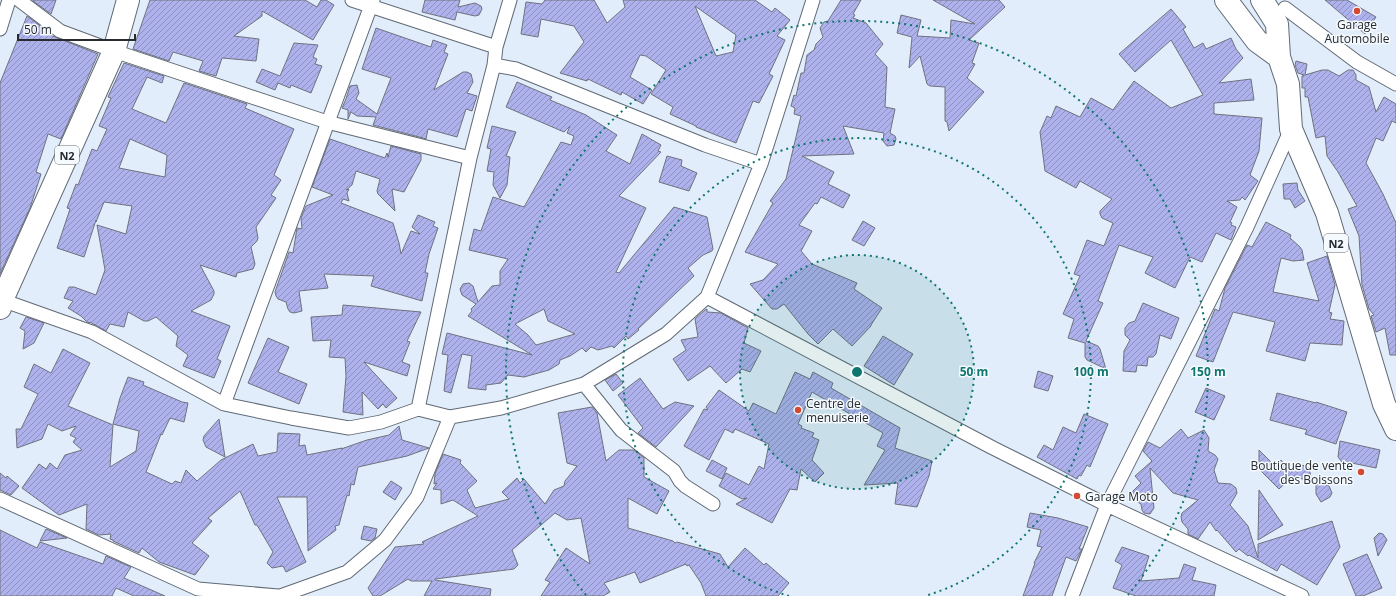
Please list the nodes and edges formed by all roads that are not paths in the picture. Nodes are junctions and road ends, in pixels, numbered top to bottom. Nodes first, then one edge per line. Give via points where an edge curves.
1 (9, 0) edge
2 (19, 0) edge
3 (128, 0) edge
4 (352, 0) edge
5 (510, 0) edge
6 (813, 0) edge
7 (1226, 0) edge
8 (1262, 0) edge
9 (372, 3) edge
10 (1284, 11) edge
11 (0, 29) edge
12 (1257, 41) junction
13 (496, 47) junction
14 (114, 51) junction
15 (1279, 58) junction
16 (494, 65) junction
17 (1396, 84) edge
18 (327, 122) junction
19 (1291, 129) junction
20 (470, 158) junction
21 (761, 164) junction
22 (707, 297) junction
23 (1, 304) edge
24 (584, 384) junction
25 (224, 404) junction
26 (418, 409) junction
27 (450, 416) junction
28 (1396, 429) edge
29 (0, 499) edge
30 (713, 504) dead end
31 (1107, 505) junction
32 (279, 596) edge
33 (1072, 596) edge
34 (1302, 596) edge

1 - 11 street
2 - 14 street via 60,31
3 - 14 highway, N2
4 - 9 street
5 - 13 street
6 - 21 street
7 - 12 highway
8 - 10 highway, N2
9 - 13 street
9 - 18 street
10 - 12 street
10 - 15 highway, N2
10 - 17 street via 1357,62
12 - 15 highway
13 - 16 street
14 - 18 street
14 - 23 highway, N2
15 - 19 highway, N2 via 1288,84
16 - 20 street
16 - 21 street via 516,69 705,145
18 - 20 street
18 - 25 street
19 - 28 highway, N2 via 1327,213 1384,404
19 - 31 street via 1247,228
20 - 26 street
21 - 22 street
22 - 24 street via 666,334
22 - 31 street via 993,448
23 - 25 street via 92,332
24 - 27 street via 500,408
24 - 30 street via 622,430 674,471 685,486
25 - 26 street via 350,428 381,422
26 - 27 street
27 - 32 street via 417,497 385,540 347,572
29 - 32 street via 198,589
31 - 33 street
31 - 34 street

